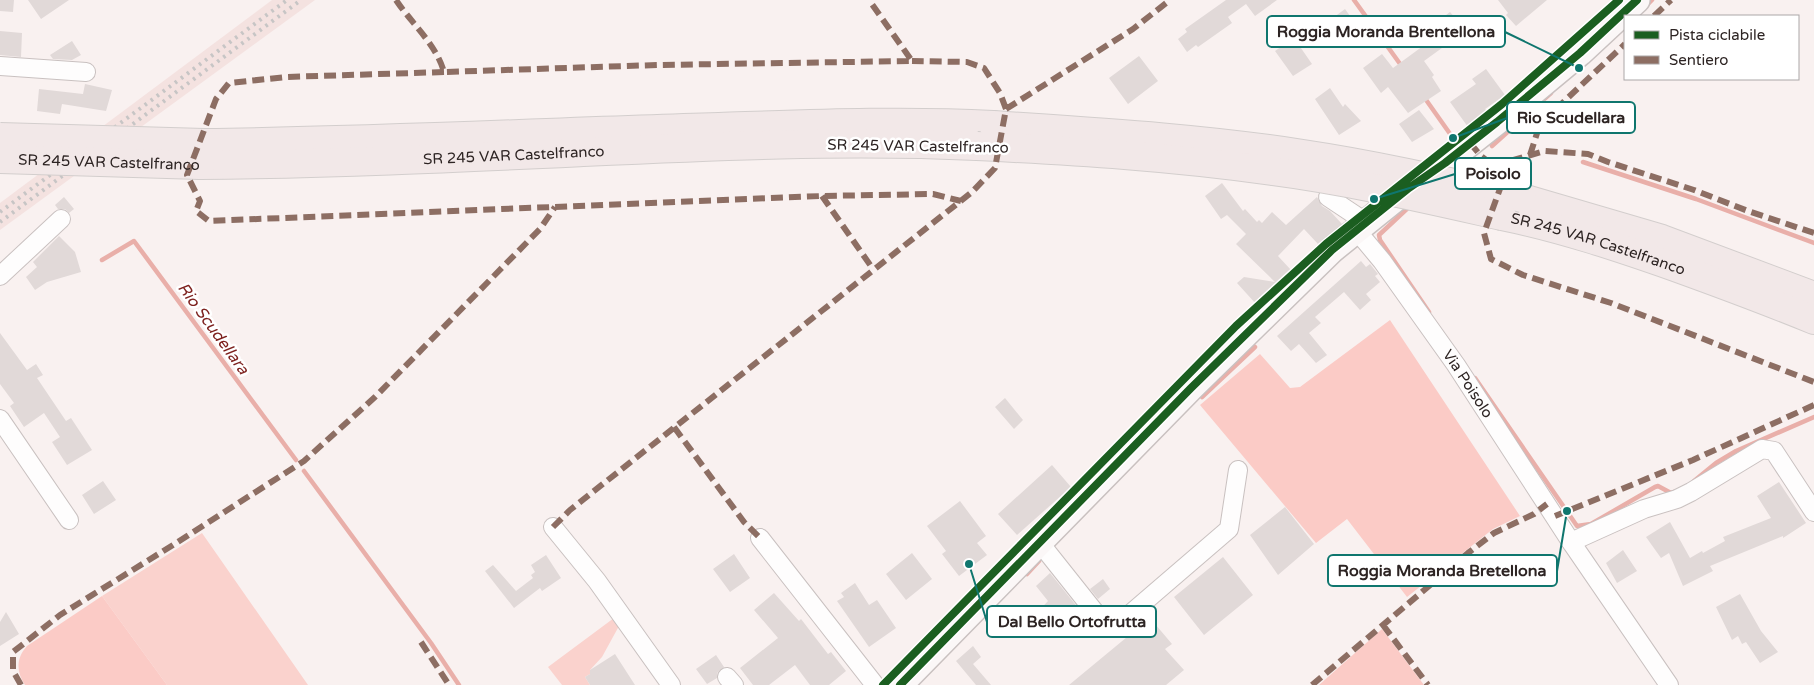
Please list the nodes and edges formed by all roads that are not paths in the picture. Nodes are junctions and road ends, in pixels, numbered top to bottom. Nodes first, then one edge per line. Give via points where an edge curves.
1 (1637, 0) edge
2 (0, 66) edge
3 (86, 72) dead end
4 (985, 135) junction
5 (0, 137) edge
6 (202, 154) junction
7 (0, 159) edge
8 (1328, 197) dead end
9 (61, 219) dead end
10 (1362, 226) junction
11 (0, 276) edge
12 (1814, 296) edge
13 (1814, 320) edge
14 (0, 419) edge
15 (1238, 470) dead end
16 (1814, 512) edge
17 (69, 520) dead end
18 (553, 527) dead end
19 (760, 538) dead end
20 (1571, 542) junction
21 (1040, 543) junction
22 (671, 685) edge
23 (875, 685) edge
24 (900, 685) edge
25 (1669, 685) edge

1 - 10 street via 1543,84
2 - 3 street
4 - 6 highway, SR 245 VAR Castelfranco via 947,122 887,122 394,140
4 - 12 highway, SR 245 VAR Castelfranco, bridge via 1187,139 1382,168 1522,198 1662,239
4 - 13 highway, SR 245 VAR Castelfranco, bridge via 1108,154 1273,171 1371,188 1553,227 1720,283
5 - 6 highway, SR 245 VAR Castelfranco, bridge
6 - 7 highway, SR 245 VAR Castelfranco, bridge
8 - 10 street, Via Poisolo
9 - 11 street
10 - 20 street, Via Poisolo via 1378,255 1456,365
10 - 21 street via 1332,250 1190,388
14 - 17 street
15 - 21 street via 1229,529 1122,621 1102,621
16 - 20 street via 1774,451 1762,449 1677,499 1644,509
18 - 22 street via 597,581
19 - 23 street
20 - 25 street, Via Poisolo
21 - 24 street

